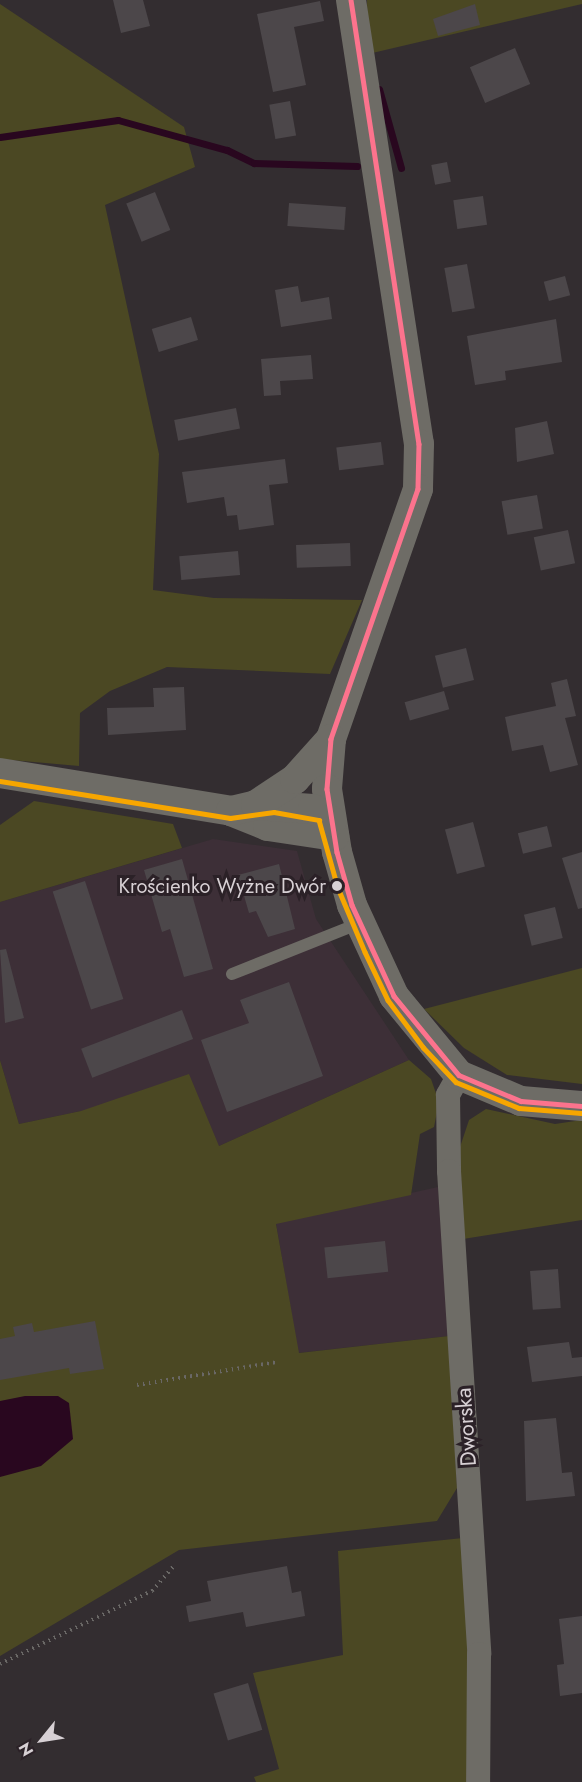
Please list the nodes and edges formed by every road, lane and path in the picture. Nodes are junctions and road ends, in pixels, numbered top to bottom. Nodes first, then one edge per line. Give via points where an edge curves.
1 (351, 0) edge
2 (331, 739) junction
3 (0, 773) edge
4 (243, 808) junction
5 (333, 828) junction
6 (360, 923) junction
7 (232, 974) dead end
8 (459, 1075) junction
9 (582, 1106) edge
10 (278, 1362) dead end
11 (137, 1385) dead end
12 (173, 1567) dead end
13 (0, 1664) edge
14 (478, 1782) edge

1 - 2 street via 419,444 418,489
2 - 4 street via 308,768
2 - 5 street
3 - 4 street
4 - 5 street via 268,825
5 - 6 street
6 - 7 lane
6 - 8 street via 394,996
8 - 9 street via 521,1101
8 - 14 street, Dworska via 448,1095 449,1171 479,1654
10 - 11 path
12 - 13 path via 152,1591

